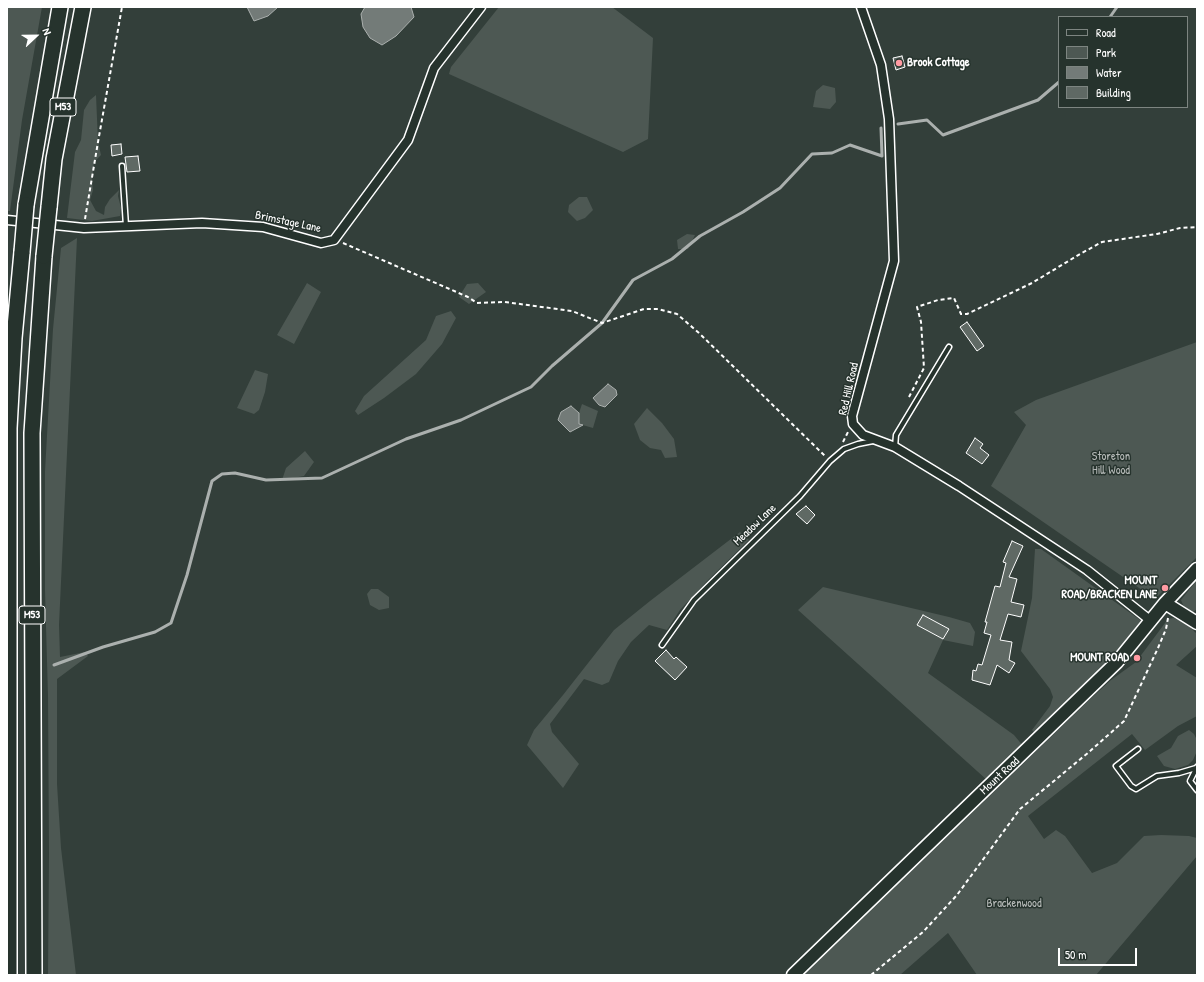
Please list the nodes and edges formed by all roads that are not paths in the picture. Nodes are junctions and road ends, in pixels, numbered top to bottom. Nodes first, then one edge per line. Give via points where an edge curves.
1 (60, 7) edge
2 (83, 7) edge
3 (481, 7) edge
4 (861, 7) edge
5 (122, 166) dead end
6 (7, 220) edge
7 (126, 226) junction
8 (949, 347) dead end
9 (877, 440) junction
10 (895, 447) junction
11 (1197, 569) edge
12 (1165, 602) junction
13 (1151, 621) junction
14 (1197, 623) edge
15 (662, 645) dead end
16 (1138, 749) dead end
17 (1197, 767) edge
18 (1197, 790) edge
19 (9, 975) edge
20 (34, 975) edge
21 (793, 975) edge

1 - 19 highway, M53, bridge via 26,205 9,428
2 - 20 highway, M53, bridge via 54,159 44,256 32,434
3 - 7 street, Brimstage Lane via 434,68 408,140 334,240 321,243 263,227 202,223
4 - 9 street, Red Hill Road via 881,65 889,119 894,261 852,416 853,424 863,435
5 - 7 lane
6 - 7 street, Brimstage Lane via 84,228
8 - 10 lane via 896,435
9 - 10 street, Red Hill Road
9 - 15 lane, Meadow Lane via 844,449 830,461 800,496 694,600
10 - 13 street, Red Hill Road via 1087,570
11 - 12 main road, Mount Road
12 - 13 main road, Mount Road
12 - 14 main road
13 - 21 main road, Mount Road via 1117,662
16 - 17 lane via 1116,766 1130,786 1136,789 1157,776
17 - 18 lane via 1190,781

